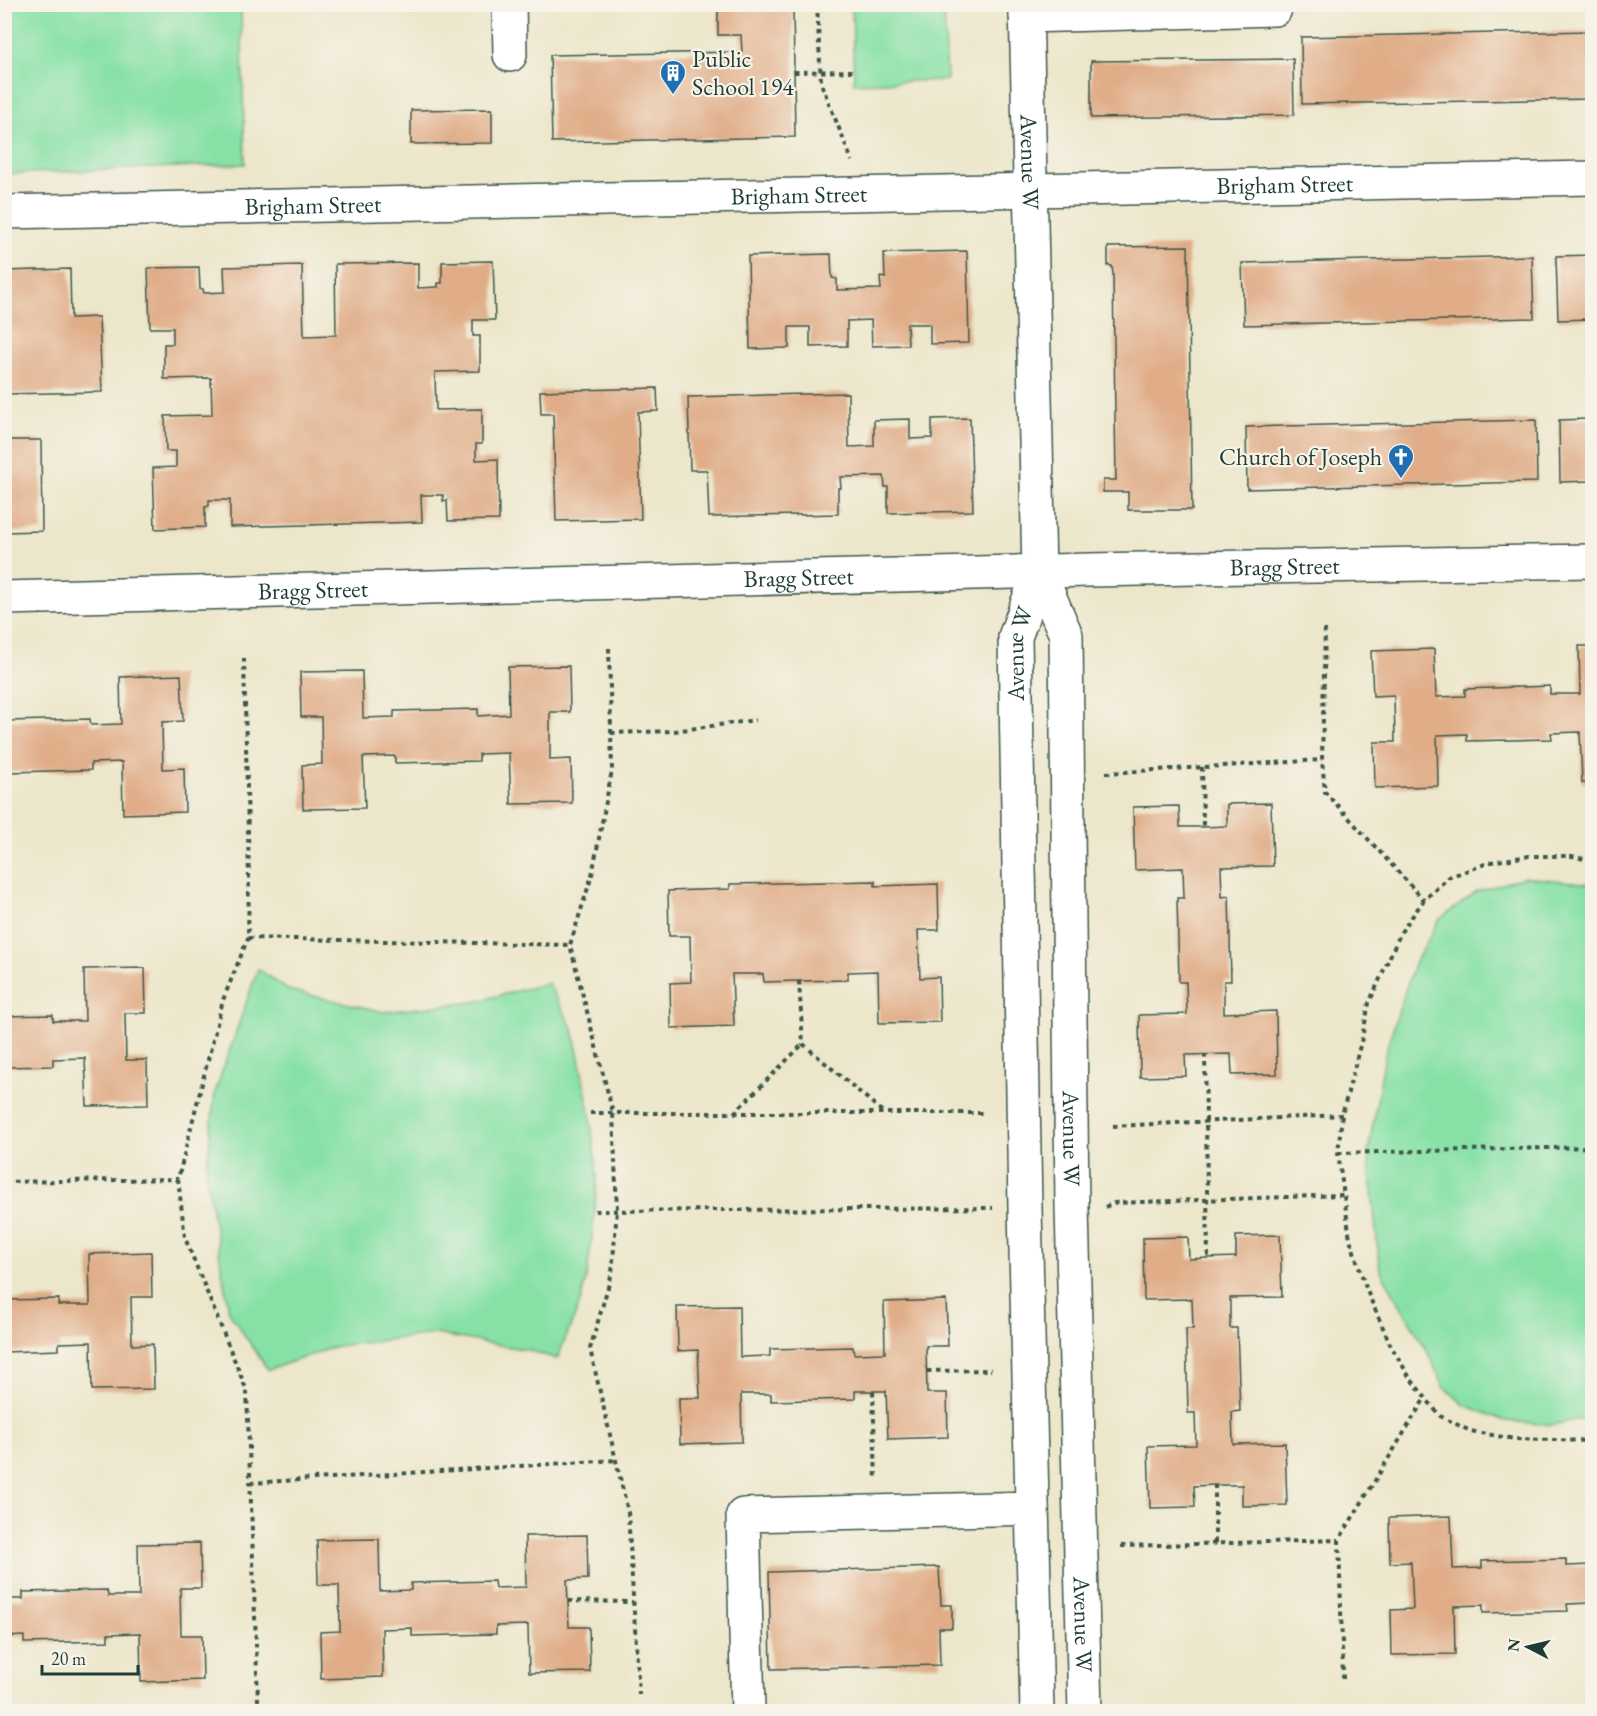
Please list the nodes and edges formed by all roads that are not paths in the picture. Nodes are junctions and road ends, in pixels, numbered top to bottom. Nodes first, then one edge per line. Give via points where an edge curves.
1 (509, 4) edge
2 (1275, 9) dead end
3 (1026, 10) edge
4 (510, 55) dead end
5 (1593, 178) edge
6 (1030, 190) junction
7 (4, 212) edge
8 (1593, 561) edge
9 (1038, 572) junction
10 (4, 598) edge
11 (1032, 1508) junction
12 (748, 1712) edge
13 (1037, 1712) edge
14 (1085, 1712) edge

1 - 4 street
2 - 3 street
3 - 6 street, Avenue W
5 - 6 street, Brigham Street
6 - 7 street, Brigham Street
6 - 9 street, Avenue W
8 - 9 street, Bragg Street
9 - 10 street, Bragg Street
9 - 11 street, Avenue W via 1015,637
9 - 14 street, Avenue W via 1066,635 1072,1208
11 - 12 street via 743,1515
11 - 13 street, Avenue W

